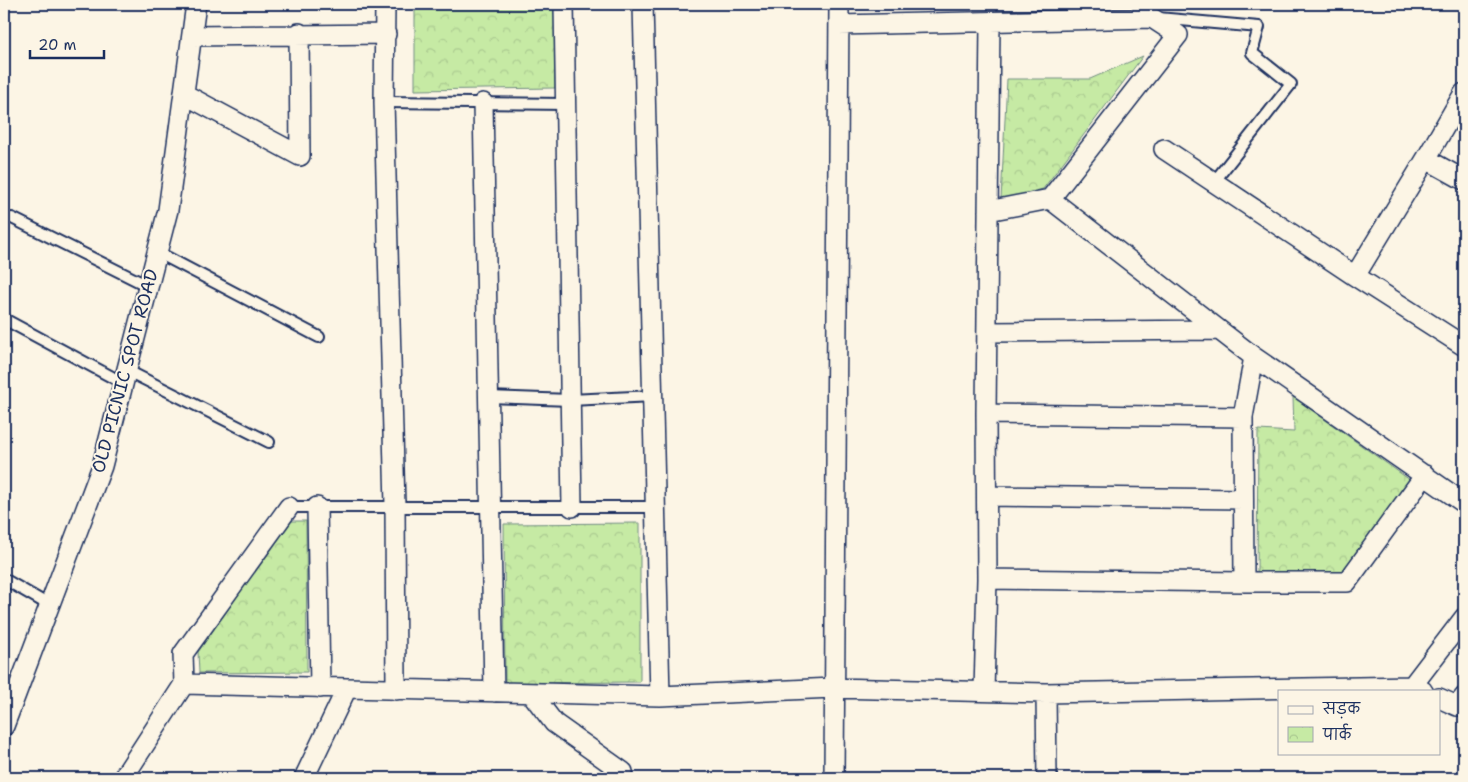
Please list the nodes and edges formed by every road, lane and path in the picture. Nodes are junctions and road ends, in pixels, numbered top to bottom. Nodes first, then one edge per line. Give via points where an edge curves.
1 (196, 4) edge
2 (385, 4) edge
3 (564, 4) edge
4 (643, 4) edge
5 (839, 4) edge
6 (1152, 11) edge
7 (990, 22) junction
8 (839, 25) junction
9 (299, 33) junction
10 (386, 34) junction
11 (192, 36) junction
12 (1464, 93) edge
13 (184, 94) junction
14 (384, 102) junction
15 (483, 103) junction
16 (566, 104) junction
17 (1164, 149) dead end
18 (1426, 159) junction
19 (1464, 180) edge
20 (1214, 182) junction
21 (1050, 199) junction
22 (988, 211) junction
23 (12, 218) dead end
24 (157, 252) junction
25 (1355, 276) junction
26 (148, 286) junction
27 (5, 322) edge
28 (1219, 330) junction
29 (987, 332) junction
30 (318, 337) dead end
31 (1464, 346) edge
32 (1254, 357) junction
33 (125, 376) junction
34 (654, 396) junction
35 (489, 397) junction
36 (570, 400) junction
37 (986, 414) junction
38 (1243, 417) junction
39 (269, 442) dead end
40 (1425, 476) junction
41 (987, 496) junction
42 (1243, 499) junction
43 (1464, 503) edge
44 (395, 505) junction
45 (289, 507) joint
46 (317, 507) junction
47 (491, 507) junction
48 (572, 507) junction
49 (656, 507) junction
50 (4, 579) edge
51 (987, 579) junction
52 (1244, 582) junction
53 (49, 605) junction
54 (1464, 618) edge
55 (184, 684) junction
56 (10, 687) edge
57 (320, 688) junction
58 (347, 688) junction
59 (833, 688) junction
60 (1418, 688) edge
61 (396, 690) junction
62 (984, 691) junction
63 (494, 692) junction
64 (531, 692) junction
65 (1046, 692) junction
66 (660, 696) junction
67 (1440, 698) edge
68 (1464, 698) edge
69 (4, 726) edge
70 (623, 772) dead end
71 (123, 778) edge
72 (304, 778) edge
73 (834, 778) edge
74 (1047, 778) edge

1 - 11 street, OLD PICNIC SPOT ROAD
2 - 10 street
3 - 16 street
4 - 34 street
5 - 8 street
6 - 7 street
6 - 20 lane via 1259,27 1252,53 1291,84
6 - 21 street via 1178,35
7 - 8 street
7 - 22 street
8 - 59 street
9 - 10 street
9 - 11 street
9 - 13 street via 300,156
10 - 14 street
11 - 13 street, OLD PICNIC SPOT ROAD
12 - 18 street
13 - 24 street, OLD PICNIC SPOT ROAD via 168,210
14 - 15 lane
14 - 44 street
15 - 16 lane
15 - 35 street
16 - 36 street
17 - 20 street
18 - 19 street
18 - 25 street
20 - 25 street
21 - 22 street
21 - 28 street
22 - 29 street
23 - 26 lane
24 - 26 street, OLD PICNIC SPOT ROAD
24 - 30 lane
25 - 31 street
26 - 33 street, OLD PICNIC SPOT ROAD
27 - 33 lane
28 - 29 street
28 - 32 street
29 - 37 street
32 - 38 street
32 - 40 street
33 - 39 lane
33 - 53 street, OLD PICNIC SPOT ROAD via 102,466
34 - 36 lane
34 - 49 street
35 - 36 lane
35 - 47 street
36 - 48 street
37 - 38 street
37 - 41 street
38 - 42 street
40 - 43 street
40 - 52 street via 1346,582
41 - 42 street
41 - 51 street
42 - 52 street
44 - 46 lane
44 - 47 lane
44 - 61 street
45 - 46 lane
45 - 55 street via 183,654
46 - 57 street
47 - 48 lane
47 - 63 street
48 - 49 lane
49 - 66 street
50 - 53 lane
51 - 52 street
51 - 62 street
53 - 56 street, OLD PICNIC SPOT ROAD
54 - 60 street
55 - 57 street
55 - 71 street
56 - 69 street, OLD PICNIC SPOT ROAD
57 - 58 street
58 - 61 street
58 - 72 street
59 - 62 street
59 - 66 street
59 - 73 street
60 - 65 street
61 - 63 street
62 - 65 street
63 - 64 street
64 - 66 street
64 - 70 street via 554,723
65 - 74 street
67 - 68 street via 1458,706

